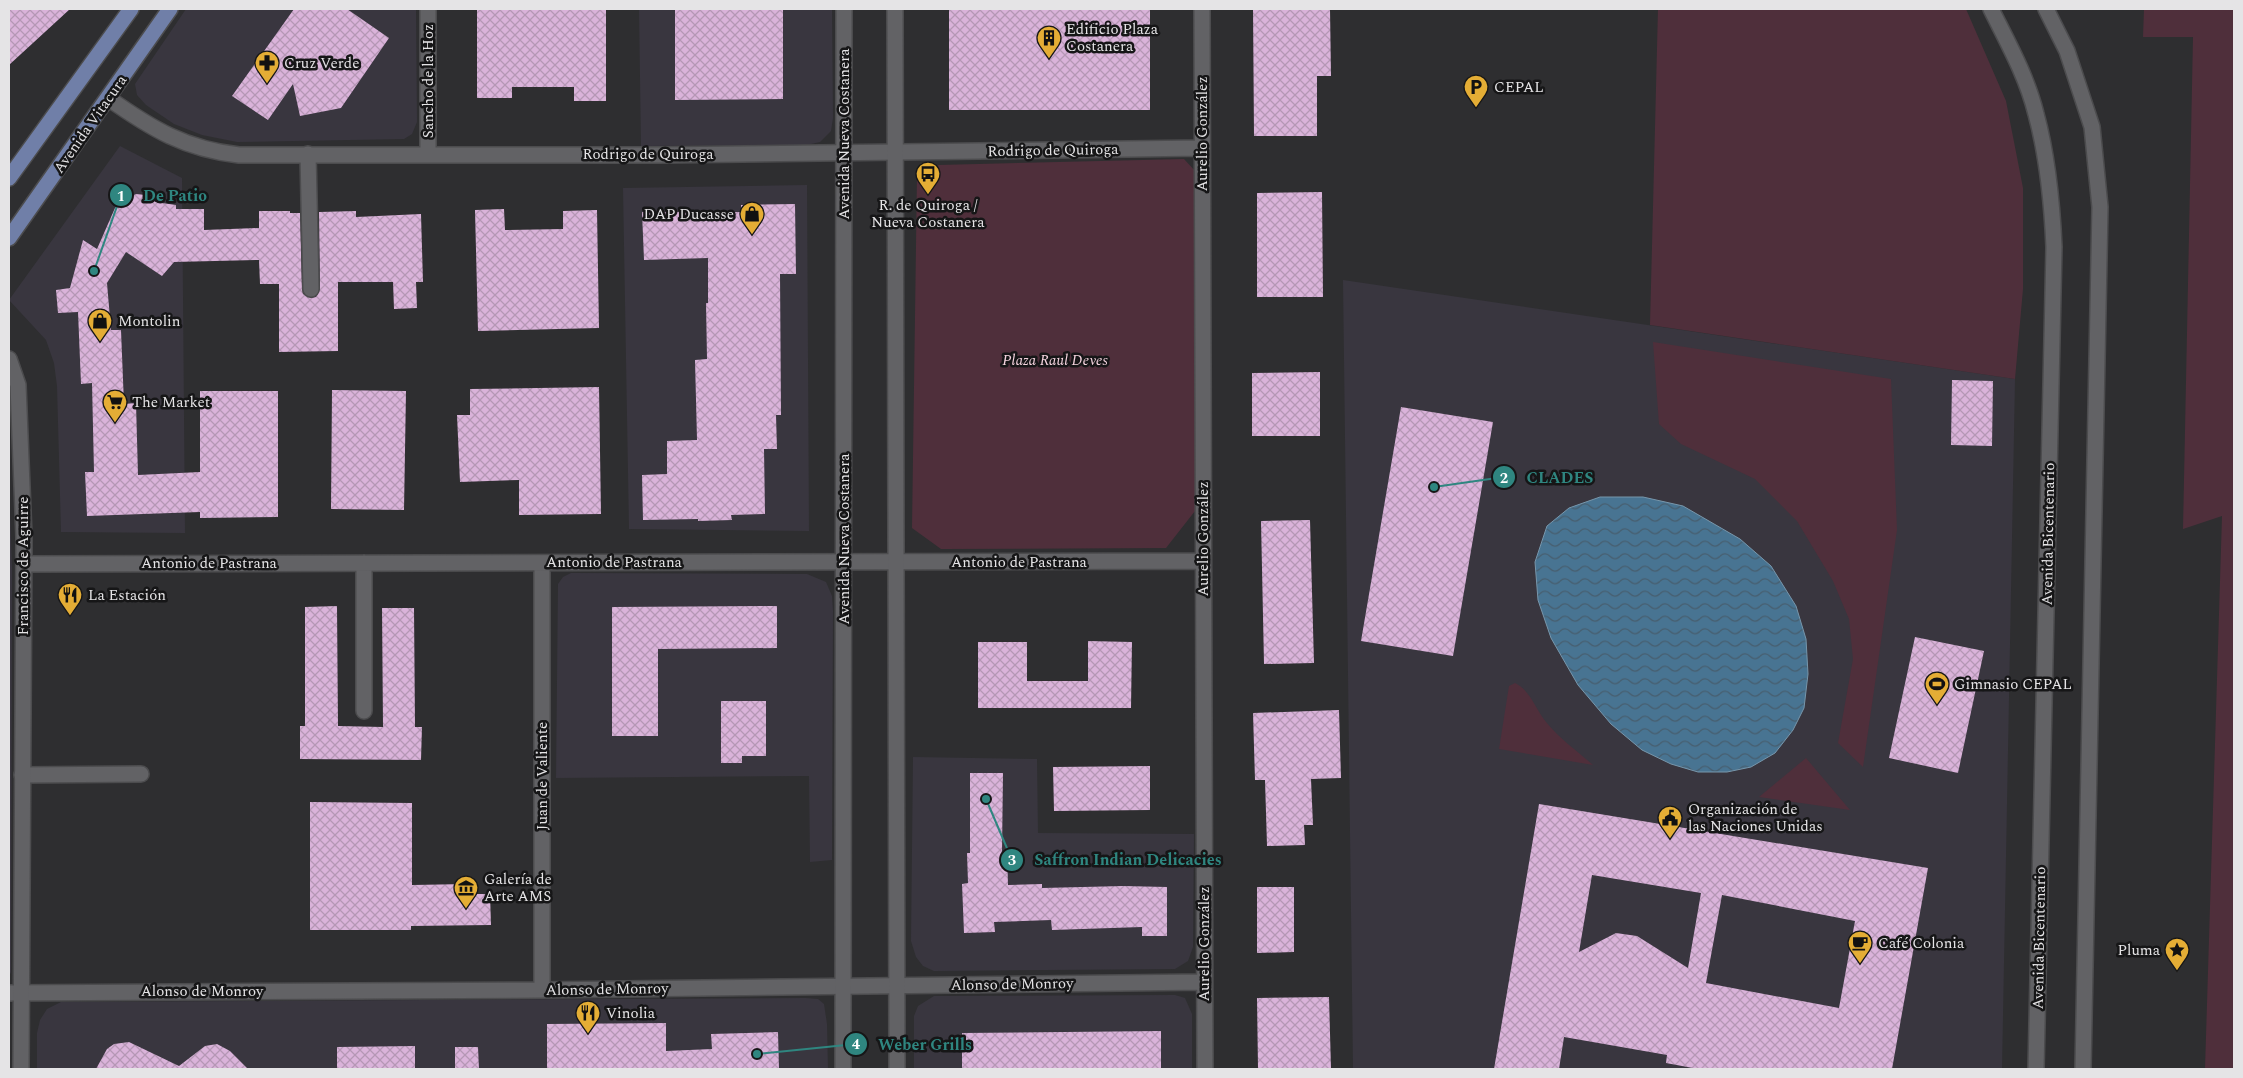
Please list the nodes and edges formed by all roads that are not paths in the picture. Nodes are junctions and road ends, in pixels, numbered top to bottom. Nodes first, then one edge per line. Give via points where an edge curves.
1 (131, 9) edge
2 (170, 9) edge
3 (428, 9) edge
4 (844, 9) edge
5 (895, 9) edge
6 (1202, 9) edge
7 (1991, 9) edge
8 (2046, 9) edge
9 (108, 98) junction
10 (1202, 148) junction
11 (896, 152) junction
12 (844, 153) junction
13 (308, 154) junction
14 (428, 154) junction
15 (9, 178) edge
16 (9, 238) edge
17 (311, 289) dead end
18 (9, 360) edge
19 (1203, 561) junction
20 (844, 562) junction
21 (897, 562) junction
22 (364, 563) junction
23 (542, 563) junction
24 (24, 564) junction
25 (364, 710) dead end
26 (141, 774) dead end
27 (22, 775) junction
28 (1204, 982) junction
29 (897, 986) junction
30 (844, 987) junction
31 (542, 990) junction
32 (15, 992) edge
33 (21, 1069) edge
34 (844, 1069) edge
35 (897, 1069) edge
36 (1205, 1069) edge
37 (2036, 1069) edge
38 (2083, 1069) edge

1 - 15 main road
2 - 9 main road, Avenida Vitacura
3 - 14 street, Sancho de la Hoz
4 - 12 street, Avenida Nueva Costanera
5 - 11 street
6 - 10 street, Aurelio González
7 - 37 street, Avenida Bicentenario via 2036,113 2052,202 2054,247
8 - 38 street via 2068,51 2092,127 2100,207
9 - 13 street, Rodrigo de Quiroga via 157,130 211,152
9 - 16 main road, Avenida Vitacura
10 - 11 street, Rodrigo de Quiroga
10 - 19 street, Aurelio González
11 - 12 street, Rodrigo de Quiroga
11 - 21 street
12 - 14 street, Rodrigo de Quiroga
12 - 20 street, Avenida Nueva Costanera
13 - 14 street, Rodrigo de Quiroga
13 - 17 street
18 - 24 street, Francisco de Aguirre via 18,386 20,411
19 - 21 street, Antonio de Pastrana
19 - 28 street, Aurelio González
20 - 21 street, Antonio de Pastrana
20 - 23 street, Antonio de Pastrana
20 - 30 street, Avenida Nueva Costanera
21 - 29 street
22 - 23 street, Antonio de Pastrana
22 - 24 street, Antonio de Pastrana
22 - 25 street
23 - 31 street, Juan de Valiente
24 - 27 street, Francisco de Aguirre
26 - 27 street
27 - 32 street, Francisco de Aguirre
28 - 29 street, Alonso de Monroy
28 - 36 street, Aurelio González
29 - 30 street, Alonso de Monroy
29 - 35 street
30 - 31 street, Alonso de Monroy
30 - 34 street, Avenida Nueva Costanera
31 - 32 street, Alonso de Monroy
32 - 33 street, Francisco de Aguirre

